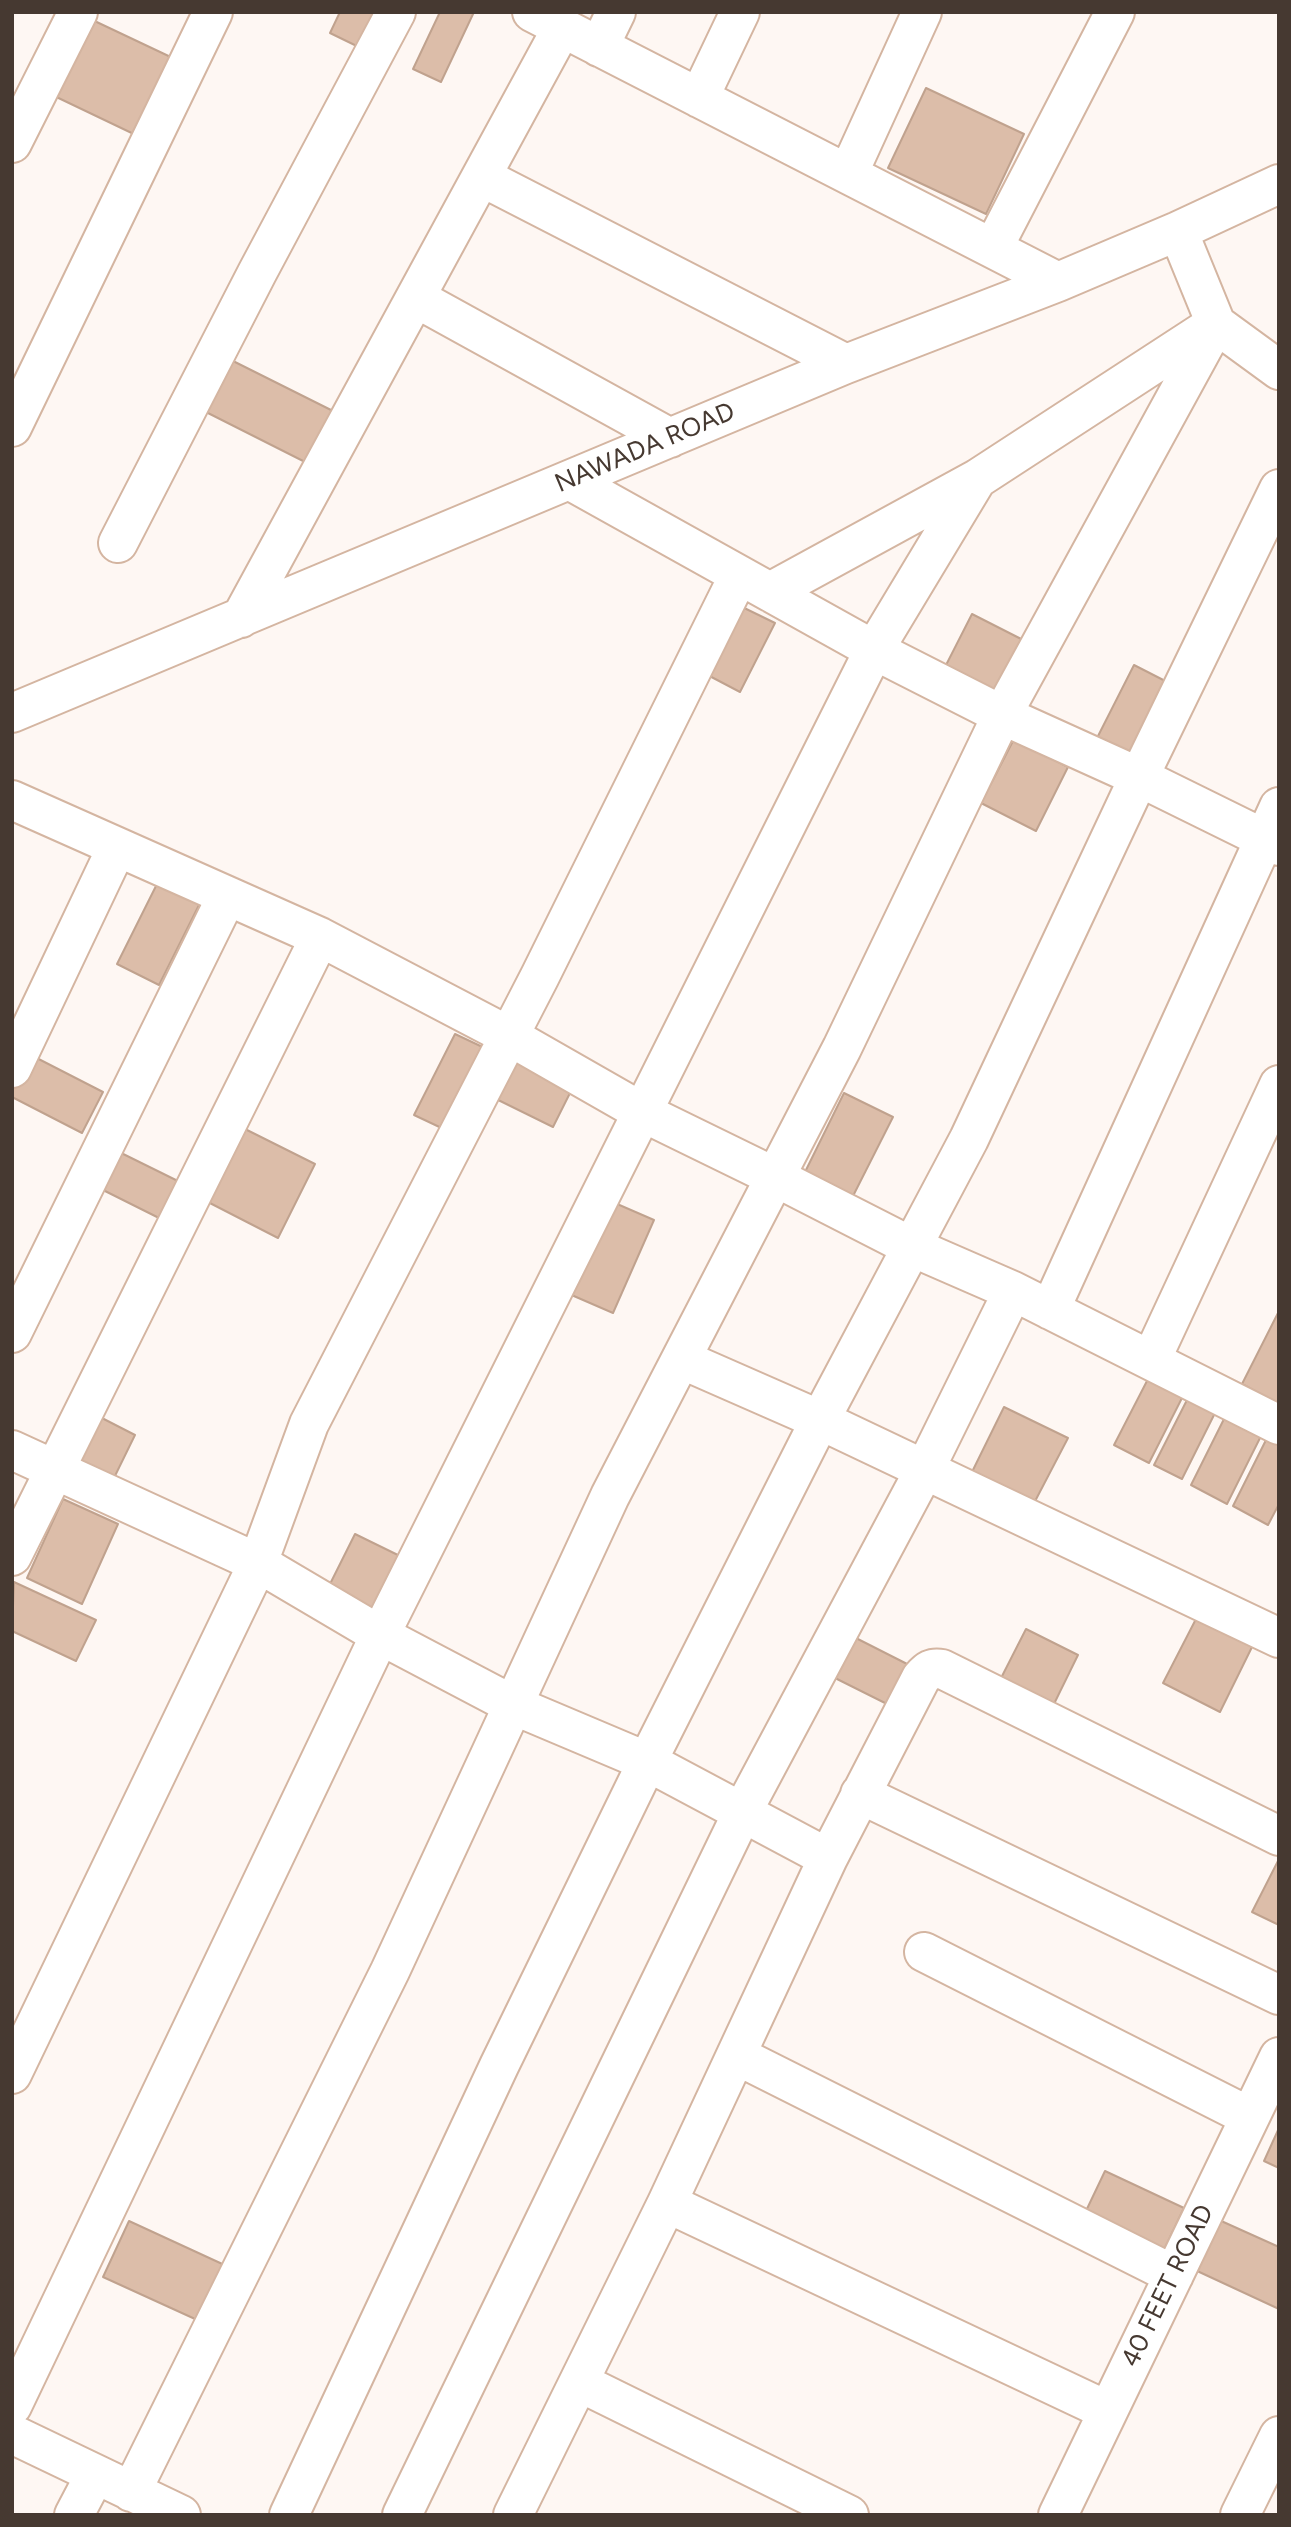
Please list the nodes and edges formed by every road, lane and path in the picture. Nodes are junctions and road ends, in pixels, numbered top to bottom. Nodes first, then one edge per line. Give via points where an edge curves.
1 (78, 12) edge
2 (213, 12) edge
3 (396, 12) edge
4 (616, 12) edge
5 (740, 12) edge
6 (922, 12) edge
7 (1115, 12) edge
8 (547, 20) edge
9 (600, 47) junction
10 (699, 98) junction
11 (12, 143) edge
12 (848, 174) junction
13 (482, 177) junction
14 (1279, 184) edge
15 (1178, 231) junction
16 (993, 248) junction
17 (1058, 282) junction
18 (416, 298) junction
19 (1216, 324) junction
20 (846, 364) junction
21 (1279, 370) edge
22 (12, 427) edge
23 (670, 438) junction
24 (976, 479) junction
25 (569, 480) junction
26 (1279, 489) edge
27 (118, 543) dead end
28 (755, 583) junction
29 (241, 618) junction
30 (874, 650) junction
31 (12, 713) edge
32 (1002, 715) junction
33 (1139, 777) junction
34 (12, 800) edge
35 (1274, 831) edge
36 (117, 847) junction
37 (227, 896) junction
38 (320, 937) junction
39 (509, 1036) junction
40 (12, 1068) edge
41 (1279, 1085) edge
42 (642, 1112) junction
43 (775, 1177) junction
44 (912, 1247) junction
45 (1013, 1291) junction
46 (1050, 1310) junction
47 (12, 1333) edge
48 (681, 1360) junction
49 (1151, 1360) junction
50 (820, 1420) junction
51 (1277, 1420) edge
52 (12, 1450) edge
53 (925, 1469) junction
54 (54, 1470) junction
55 (12, 1556) edge
56 (258, 1563) junction
57 (380, 1635) junction
58 (1279, 1638) edge
59 (513, 1705) junction
60 (648, 1762) junction
61 (860, 1794) junction
62 (742, 1812) junction
63 (1279, 1836) edge
64 (828, 1858) junction
65 (924, 1952) dead end
66 (1279, 1995) edge
67 (736, 2054) junction
68 (12, 2074) edge
69 (1275, 2075) edge
70 (1250, 2117) junction
71 (667, 2203) junction
72 (1174, 2275) junction
73 (579, 2382) junction
74 (12, 2406) edge
75 (1108, 2411) junction
76 (12, 2434) edge
77 (1279, 2436) edge
78 (95, 2475) junction
79 (131, 2492) junction
80 (523, 2512) edge
81 (74, 2515) edge
82 (181, 2515) edge
83 (289, 2515) edge
84 (402, 2515) edge
85 (849, 2515) edge
86 (1058, 2515) edge
87 (1240, 2515) edge

1 - 11 street
2 - 22 street
3 - 27 street
4 - 9 street
5 - 10 street
6 - 12 street
7 - 16 street
8 - 9 street
8 - 13 street
9 - 10 street
10 - 12 street
12 - 16 street
13 - 18 street
13 - 20 street
14 - 15 street, NAWADA ROAD
15 - 17 street, NAWADA ROAD
15 - 19 street
16 - 17 street
17 - 20 street, NAWADA ROAD
18 - 23 street
18 - 29 street
19 - 21 street
19 - 24 street
19 - 32 street
20 - 23 street, NAWADA ROAD
23 - 25 street, NAWADA ROAD
24 - 28 street
24 - 30 street
25 - 28 street
25 - 29 street, NAWADA ROAD
26 - 33 street
28 - 30 street
28 - 39 street
29 - 31 street, NAWADA ROAD
30 - 32 street
30 - 42 street
32 - 33 street
32 - 43 street
33 - 35 street
33 - 44 street via 969,1139
34 - 36 street
35 - 46 street
36 - 37 street
36 - 40 street
37 - 38 street
37 - 47 street
38 - 39 street
38 - 54 street
39 - 42 street
39 - 56 street via 309,1424
41 - 49 street
42 - 43 street
42 - 57 street
43 - 44 street
43 - 48 street
44 - 45 street
44 - 50 street
45 - 46 street
45 - 53 street
46 - 49 street
48 - 50 street
48 - 59 street via 610,1496
49 - 51 street
50 - 53 street
50 - 60 street
52 - 54 street
53 - 58 street
53 - 62 street
54 - 55 street
54 - 56 street
56 - 57 street
56 - 68 street
57 - 59 street
57 - 74 street
59 - 60 street
59 - 79 street via 390,1971
60 - 62 street
60 - 83 street via 499,2066
61 - 63 street via 921,1678 935,1668
61 - 64 street
61 - 66 street
62 - 64 street
62 - 84 street
64 - 67 street
65 - 70 street
67 - 71 street
67 - 72 street
69 - 70 street, 40 FEET ROAD
70 - 72 street, 40 FEET ROAD
71 - 73 street
71 - 75 street
72 - 75 street, 40 FEET ROAD
73 - 80 street
73 - 85 street
75 - 86 street, 40 FEET ROAD
76 - 78 street
77 - 87 street
78 - 79 street
78 - 81 street
79 - 82 street

